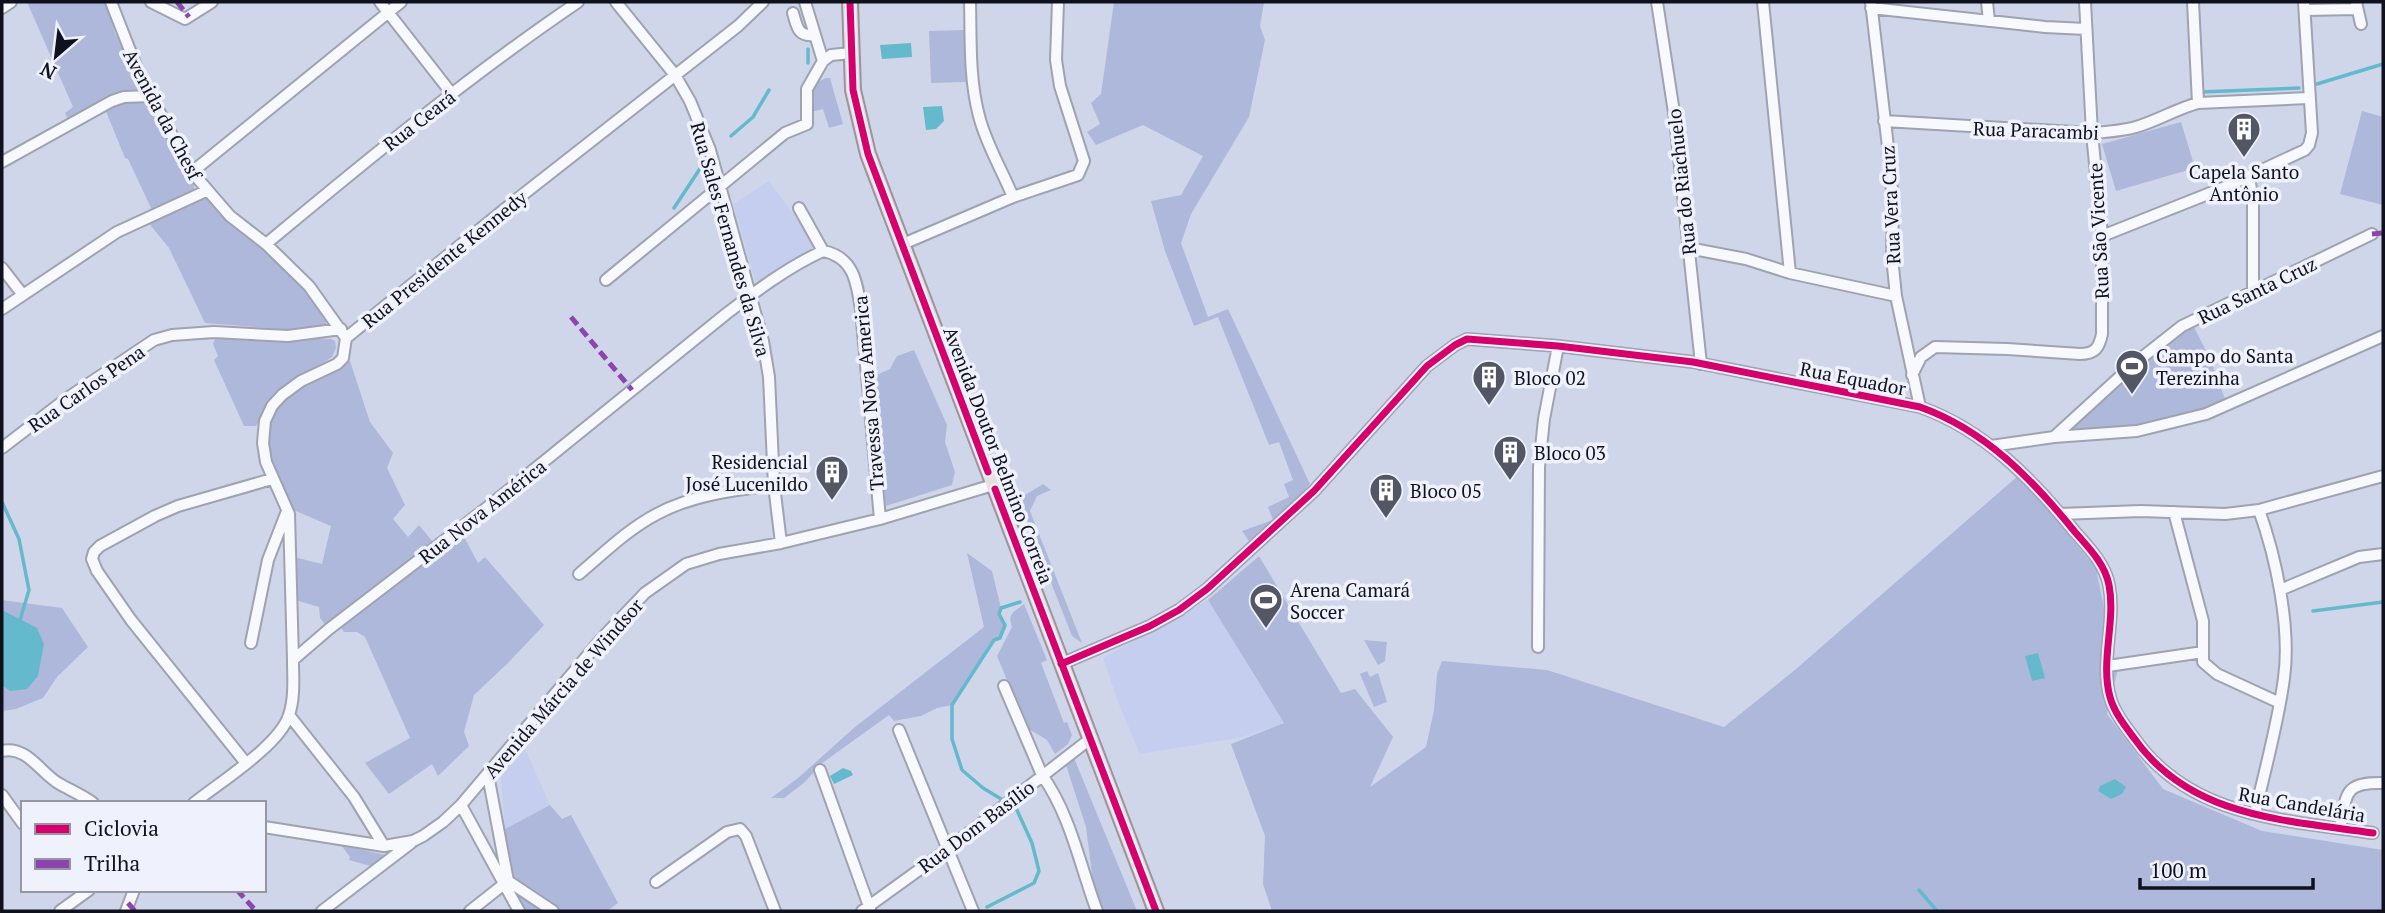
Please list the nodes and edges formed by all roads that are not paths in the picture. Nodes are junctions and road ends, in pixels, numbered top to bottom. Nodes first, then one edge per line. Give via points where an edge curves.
1 (10, 2) edge
2 (111, 2) edge
3 (151, 2) edge
4 (212, 2) edge
5 (380, 2) edge
6 (401, 2) edge
7 (578, 2) edge
8 (616, 2) edge
9 (763, 2) edge
10 (806, 2) edge
11 (850, 2) edge
12 (970, 2) edge
13 (1058, 2) edge
14 (1657, 2) edge
15 (1763, 2) edge
16 (1987, 2) edge
17 (2085, 2) edge
18 (2193, 2) edge
19 (1871, 5) edge
20 (2304, 6) edge
21 (2356, 6) edge
22 (2, 8) edge
23 (387, 12) junction
24 (793, 13) dead end
25 (1989, 21) junction
26 (2361, 24) dead end
27 (2086, 29) junction
28 (814, 35) junction
29 (852, 53) junction
30 (823, 61) junction
31 (675, 75) junction
32 (452, 94) junction
33 (151, 96) junction
34 (2308, 98) junction
35 (2198, 103) junction
36 (1884, 121) junction
37 (2092, 133) junction
38 (2, 162) edge
39 (192, 172) junction
40 (2249, 176) junction
41 (719, 188) junction
42 (206, 191) junction
43 (1013, 197) junction
44 (799, 208) dead end
45 (2372, 234) dead end
46 (2102, 236) junction
47 (266, 244) junction
48 (903, 244) junction
49 (1688, 248) junction
50 (822, 251) junction
51 (2, 268) edge
52 (1790, 273) junction
53 (606, 280) dead end
54 (2253, 292) junction
55 (23, 295) junction
56 (750, 296) junction
57 (1896, 296) junction
58 (2, 309) edge
59 (343, 333) junction
60 (2383, 336) edge
61 (1558, 346) junction
62 (1700, 364) junction
63 (1912, 375) junction
64 (1920, 407) junction
65 (2054, 437) junction
66 (1991, 446) junction
67 (2, 448) edge
68 (2383, 476) edge
69 (272, 479) junction
70 (774, 485) junction
71 (993, 485) junction
72 (288, 510) junction
73 (2259, 510) junction
74 (2174, 512) junction
75 (2060, 514) junction
76 (880, 519) junction
77 (782, 543) junction
78 (2383, 554) edge
79 (579, 574) dead end
80 (2280, 590) junction
81 (251, 643) dead end
82 (1538, 647) dead end
83 (2203, 652) junction
84 (293, 660) junction
85 (1061, 664) junction
86 (2108, 666) junction
87 (1004, 685) dead end
88 (2280, 703) junction
89 (289, 715) junction
90 (899, 730) dead end
91 (1090, 739) junction
92 (2, 751) edge
93 (245, 762) junction
94 (820, 770) dead end
95 (488, 775) junction
96 (1042, 775) junction
97 (2383, 783) edge
98 (2, 795) edge
99 (89, 801) edge
100 (196, 801) edge
101 (461, 805) junction
102 (2255, 814) junction
103 (21, 821) edge
104 (266, 827) edge
105 (2340, 828) junction
106 (2373, 833) dead end
107 (413, 841) junction
108 (383, 846) junction
109 (948, 849) junction
110 (656, 882) dead end
111 (505, 883) junction
112 (133, 892) edge
113 (73, 895) edge
114 (867, 909) edge
115 (60, 911) edge
116 (126, 911) edge
117 (322, 911) edge
118 (470, 911) edge
119 (519, 911) edge
120 (553, 911) edge
121 (775, 911) edge
122 (973, 911) edge
123 (1097, 911) edge
124 (1156, 911) edge

1 - 22 street
2 - 33 street, Avenida da Chesf
3 - 4 street via 180,18
5 - 23 street
6 - 23 street
7 - 32 street, Rua Ceará
8 - 31 street, Rua Sales Fernandes da Silva
9 - 31 street, Rua Presidente Kennedy
10 - 28 street
11 - 29 main road, Avenida Doutor Belmino Correia
12 - 43 street via 976,102
13 - 43 street via 1060,86 1084,162 1078,175
14 - 49 street, Rua do Riachuelo
15 - 52 street
16 - 25 street
17 - 27 street, Rua São Vicente
18 - 35 street
19 - 25 street
19 - 36 street, Rua Vera Cruz
20 - 21 street
20 - 34 street
21 - 26 street
23 - 32 street
23 - 39 street
24 - 28 street via 800,33
25 - 27 street
27 - 37 street, Rua São Vicente
28 - 30 street
29 - 30 street via 831,55
29 - 48 main road, Avenida Doutor Belmino Correia via 853,90 868,154
30 - 41 street via 805,94 807,124 785,133
31 - 41 street, Rua Sales Fernandes da Silva via 701,126
31 - 59 street, Rua Presidente Kennedy
32 - 47 street, Rua Ceará
33 - 38 street via 112,101
33 - 39 street, Avenida da Chesf
34 - 35 street, Rua Paracambi
34 - 40 street via 2309,145
35 - 37 street, Rua Paracambi via 2137,127
36 - 37 street, Rua Paracambi
36 - 57 street, Rua Vera Cruz
37 - 46 street, Rua São Vicente
39 - 42 street, Avenida da Chesf
40 - 46 street
40 - 54 street
41 - 53 street
41 - 56 street, Rua Sales Fernandes da Silva
42 - 47 street, Avenida da Chesf
42 - 55 street via 117,232
43 - 48 street
44 - 50 street, Travessa Nova America
45 - 54 street, Rua Santa Cruz
46 - 63 street, Rua São Vicente via 2102,334 2100,345 2089,354 1935,347 1920,357
47 - 59 street, Avenida da Chesf via 309,286
48 - 71 main road, Avenida Doutor Belmino Correia
49 - 52 street via 1746,258
49 - 62 street, Rua do Riachuelo
50 - 56 street, Rua Nova América
50 - 76 street, Travessa Nova America via 845,261 856,280
51 - 55 street
52 - 57 street
54 - 65 street, Rua Santa Cruz via 2182,326
55 - 58 street
56 - 70 street, Rua Sales Fernandes da Silva via 769,377
56 - 84 street, Rua Nova América
57 - 63 street, Rua Vera Cruz
59 - 67 street, Rua Carlos Pena via 214,332 154,340
59 - 69 street, Rua Presidente Kennedy via 342,358 337,364 301,381 268,413 264,443
60 - 65 street via 2206,414 2137,431
61 - 62 street, Rua Equador
61 - 82 street via 1539,467
61 - 85 street, Rua Equador via 1478,338 1455,345 1427,366 1314,492 1207,589 1150,626
62 - 64 street, Rua Equador
63 - 64 street, Rua Vera Cruz
64 - 66 street, Rua Equador
65 - 66 street
66 - 75 street, Rua Candelária via 2019,468
68 - 73 street
69 - 72 street, Rua Presidente Kennedy
69 - 93 street via 155,516 100,546 92,559 131,620
70 - 77 street, Rua Sales Fernandes da Silva
70 - 79 street via 719,494 659,512
71 - 76 street, Avenida Márcia de Windsor
71 - 85 main road, Avenida Doutor Belmino Correia
72 - 81 street via 268,560
72 - 84 street, Rua Presidente Kennedy
73 - 74 street
73 - 80 street
74 - 75 street
74 - 83 street via 2203,621
75 - 86 street, Rua Candelária via 2106,574 2110,587
76 - 77 street, Avenida Márcia de Windsor
77 - 95 street, Avenida Márcia de Windsor via 719,554 686,564 664,578 604,636
78 - 80 street via 2359,557
80 - 88 street via 2285,675
83 - 86 street
83 - 88 street via 2203,662 2217,674
84 - 89 street
85 - 91 main road, Avenida Doutor Belmino Correia
86 - 102 street, Rua Candelária via 2114,708 2157,766 2205,798
87 - 96 street
88 - 102 street
89 - 93 street via 279,735
89 - 108 street via 354,797
90 - 109 street
91 - 96 street, Rua Dom Basílio
91 - 124 main road, Avenida Doutor Belmino Correia
92 - 99 street via 20,752 56,782
93 - 100 street
94 - 114 street
95 - 101 street, Avenida Márcia de Windsor
95 - 111 street
96 - 109 street, Rua Dom Basílio
96 - 123 street via 1074,839
97 - 105 street, Rua Candelária via 2365,782 2351,789
98 - 103 street
101 - 107 street, Avenida Márcia de Windsor
101 - 111 street
102 - 105 street, Rua Candelária
104 - 108 street, Avenida Márcia de Windsor
105 - 106 street, Rua Candelária
107 - 108 street, Avenida Márcia de Windsor
107 - 117 street
109 - 114 street, Rua Dom Basílio
109 - 122 street
110 - 121 street via 727,832 740,829
111 - 118 street
111 - 119 street
111 - 120 street
112 - 116 street
113 - 115 street

